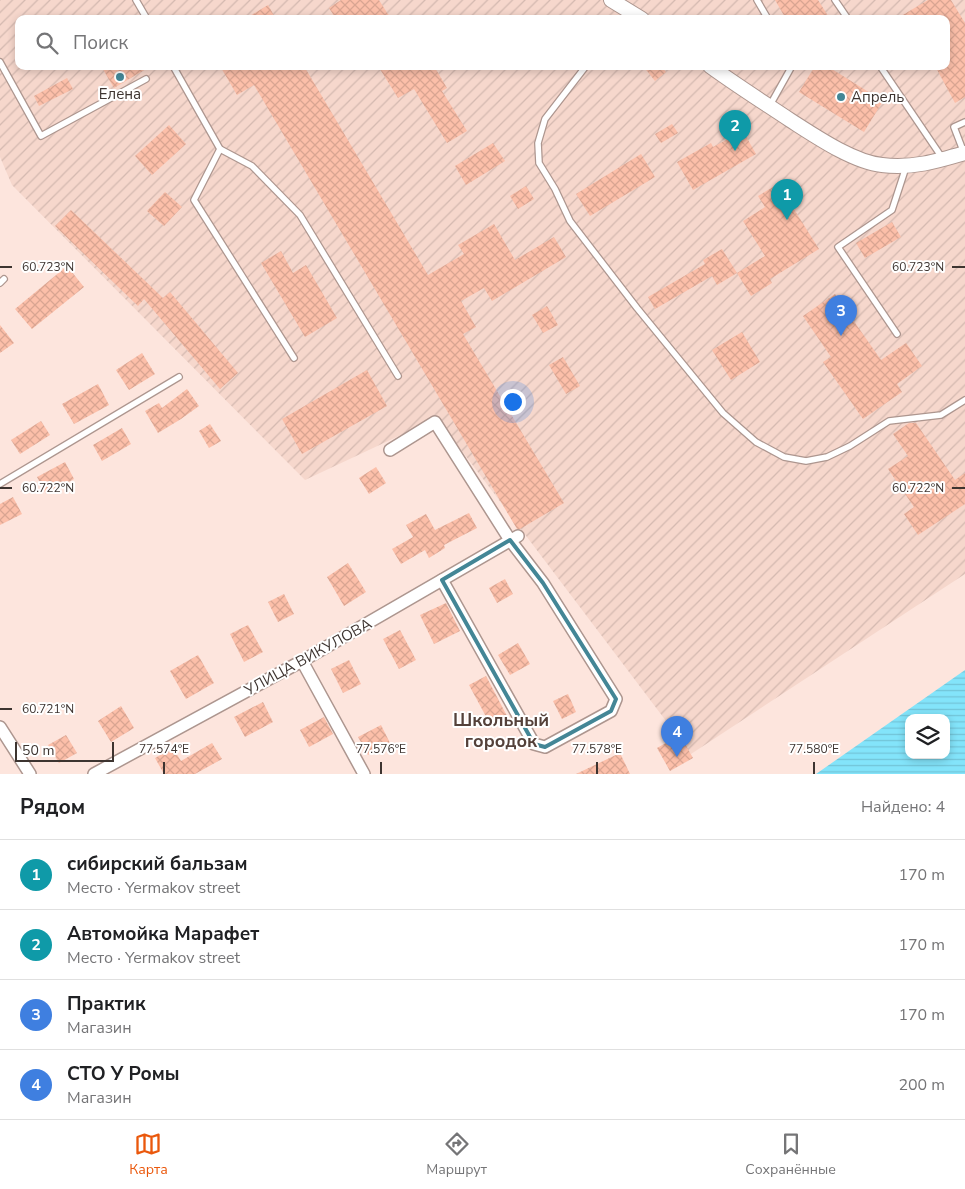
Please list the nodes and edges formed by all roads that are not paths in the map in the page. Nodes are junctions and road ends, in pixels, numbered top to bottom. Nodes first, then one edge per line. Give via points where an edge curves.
1 (136, 0) edge
2 (610, 0) edge
3 (757, 0) edge
4 (835, 0) edge
5 (145, 15) edge
6 (626, 15) edge
7 (766, 15) edge
8 (845, 15) edge
9 (0, 62) edge
10 (175, 70) edge
11 (583, 70) edge
12 (716, 70) edge
13 (790, 70) edge
14 (883, 70) edge
15 (146, 79) dead end
16 (769, 107) junction
17 (965, 122) edge
18 (220, 149) junction
19 (964, 153) edge
20 (943, 159) junction
21 (906, 167) junction
22 (897, 334) dead end
23 (294, 358) dead end
24 (398, 376) dead end
25 (179, 377) dead end
26 (965, 400) edge
27 (390, 450) dead end
28 (0, 484) edge
29 (514, 538) junction
30 (442, 580) junction
31 (302, 661) junction
32 (0, 727) edge
33 (30, 774) edge
34 (94, 774) edge
35 (364, 774) edge

1 - 5 lane
2 - 6 street
3 - 7 lane
4 - 8 lane
9 - 15 lane via 42,136
10 - 18 lane
11 - 26 lane via 545,118 538,143 540,163 570,221 637,308 723,413 756,442 784,457 806,461 827,457 889,421 941,415
12 - 16 street
13 - 16 lane
14 - 20 lane
16 - 21 street via 824,142 860,159
17 - 19 lane via 954,127
18 - 23 lane via 194,200
18 - 24 lane via 252,166 300,215
19 - 20 street
20 - 21 street
21 - 22 lane via 892,210 838,247
25 - 28 lane
27 - 29 street via 435,422
29 - 30 street, УЛИЦА ВИКУЛОВА
29 - 30 street via 616,699 610,711 545,747 534,744
30 - 31 street, УЛИЦА ВИКУЛОВА
31 - 34 street, УЛИЦА ВИКУЛОВА
31 - 35 street
32 - 33 street

